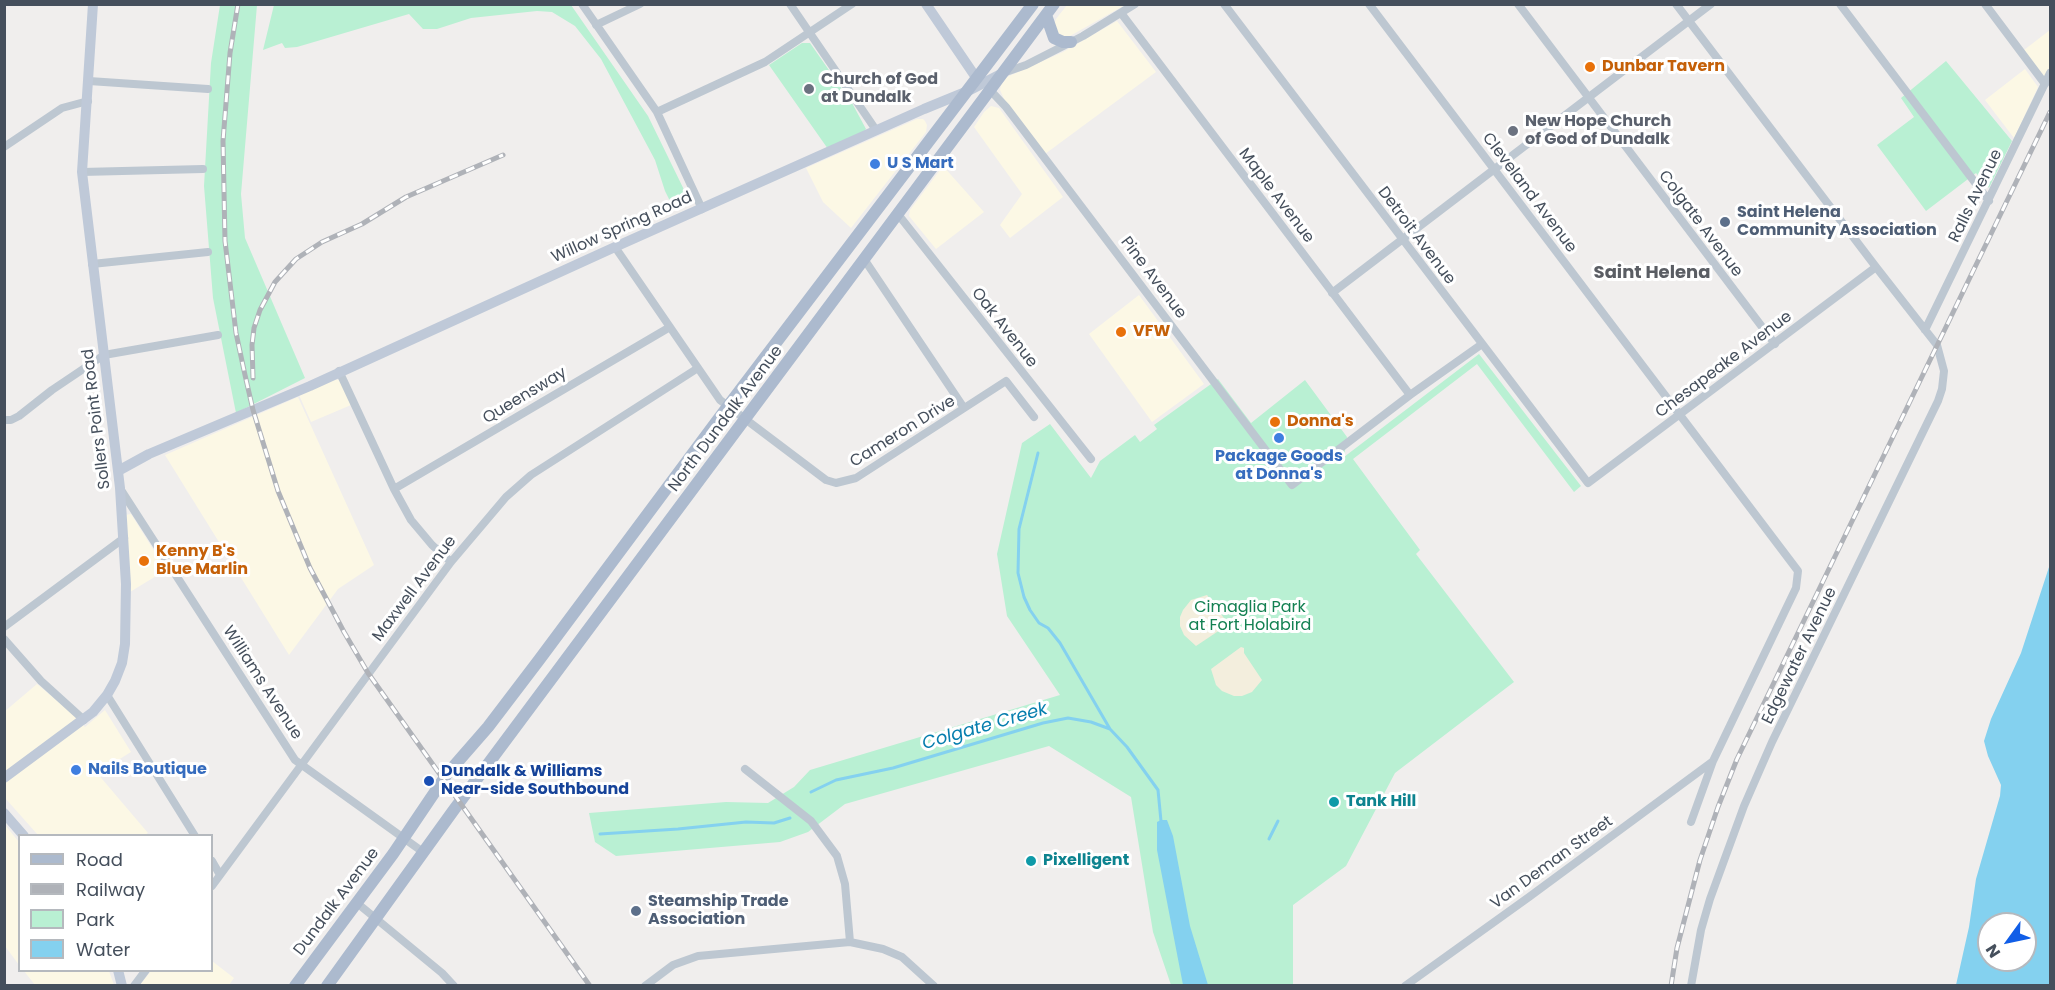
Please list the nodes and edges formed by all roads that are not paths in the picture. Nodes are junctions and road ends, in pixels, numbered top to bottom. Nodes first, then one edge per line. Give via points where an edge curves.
1 (93, 4) edge
2 (582, 4) edge
3 (640, 4) edge
4 (790, 4) edge
5 (852, 4) edge
6 (926, 4) edge
7 (1033, 4) edge
8 (1135, 4) edge
9 (1224, 4) edge
10 (1369, 4) edge
11 (1518, 4) edge
12 (1676, 4) edge
13 (1711, 4) edge
14 (1840, 4) edge
15 (1985, 4) edge
16 (1050, 10) edge
17 (1121, 13) junction
18 (1688, 21) junction
19 (596, 25) junction
20 (810, 33) junction
21 (1071, 42) junction
22 (1002, 73) junction
23 (2050, 73) edge
24 (89, 81) junction
25 (983, 84) junction
26 (2045, 84) junction
27 (208, 89) dead end
28 (968, 91) junction
29 (1588, 97) junction
30 (88, 101) junction
31 (657, 112) junction
32 (876, 130) junction
33 (4, 147) edge
34 (1494, 169) junction
35 (203, 170) dead end
36 (82, 172) junction
37 (1989, 201) junction
38 (702, 209) junction
39 (897, 213) junction
40 (1401, 239) junction
41 (615, 247) junction
42 (208, 252) dead end
43 (864, 259) junction
44 (92, 264) junction
45 (1876, 267) junction
46 (1332, 293) junction
47 (670, 327) junction
48 (1925, 330) junction
49 (218, 335) dead end
50 (1482, 344) junction
51 (1775, 344) junction
52 (104, 355) junction
53 (698, 368) junction
54 (339, 371) junction
55 (1410, 395) junction
56 (728, 406) junction
57 (964, 408) junction
58 (1681, 414) junction
59 (1034, 417) dead end
60 (4, 420) edge
61 (746, 420) junction
62 (1091, 459) dead end
63 (118, 471) junction
64 (1588, 483) joint
65 (120, 489) junction
66 (394, 489) junction
67 (124, 538) junction
68 (451, 562) junction
69 (4, 627) edge
70 (4, 639) edge
71 (107, 695) junction
72 (84, 720) junction
73 (1713, 761) junction
74 (302, 765) junction
75 (745, 769) dead end
76 (4, 778) edge
77 (4, 813) edge
78 (1691, 822) dead end
79 (22, 834) edge
80 (194, 834) edge
81 (404, 838) junction
82 (423, 852) junction
83 (213, 863) edge
84 (220, 875) junction
85 (213, 885) edge
86 (357, 903) junction
87 (377, 918) junction
88 (850, 942) junction
89 (144, 972) edge
90 (134, 986) edge
91 (295, 986) edge
92 (327, 986) edge
93 (454, 986) edge
94 (645, 986) edge
95 (934, 986) edge
96 (1405, 986) edge
97 (1691, 986) edge

1 - 24 street, Sollers Point Road
2 - 19 street
3 - 19 street
4 - 20 street
5 - 20 street
6 - 25 street
7 - 25 main road, North Dundalk Avenue
8 - 17 street
9 - 40 street, Detroit Avenue
10 - 34 street, Cleveland Avenue
11 - 29 street, Colgate Avenue
12 - 18 street
13 - 18 street
14 - 37 street
15 - 26 street
16 - 21 main road via 1054,38
16 - 22 main road, North Dundalk Avenue
17 - 21 street
17 - 46 street, Maple Avenue
18 - 29 street
18 - 45 street
19 - 31 street
20 - 31 street via 748,71
20 - 32 street
21 - 22 street
22 - 25 main road, North Dundalk Avenue
23 - 26 street, Ralls Avenue
24 - 27 street
24 - 30 street, Sollers Point Road
25 - 28 main road, North Dundalk Avenue
25 - 39 main road, North Dundalk Avenue
25 - 55 street, Pine Avenue via 1006,107 1292,485
26 - 37 street, Ralls Avenue
28 - 32 street, Willow Spring Road
28 - 56 main road, North Dundalk Avenue
29 - 34 street
29 - 51 street, Colgate Avenue
30 - 33 street via 62,108
30 - 36 street, Sollers Point Road
31 - 38 street
32 - 38 street, Willow Spring Road
34 - 40 street
34 - 58 street, Cleveland Avenue
35 - 36 street
36 - 44 street, Sollers Point Road
37 - 48 street, Ralls Avenue
38 - 41 street, Willow Spring Road
39 - 43 main road, North Dundalk Avenue
39 - 62 street, Oak Avenue
40 - 46 street
40 - 50 street, Detroit Avenue
41 - 47 street, Cameron Drive
41 - 54 street, Willow Spring Road
42 - 44 street
43 - 57 street
43 - 61 main road, North Dundalk Avenue
44 - 52 street, Sollers Point Road
45 - 48 street
45 - 51 street, Chesapeake Avenue
46 - 55 street, Maple Avenue
47 - 53 street, Cameron Drive
47 - 66 street, Queensway
48 - 97 street, Edgewater Avenue via 1937,345 1943,363 1938,401 1751,788 1710,899
49 - 52 street
50 - 55 street
50 - 64 street, Detroit Avenue
51 - 58 street, Chesapeake Avenue
52 - 60 street via 19,416
52 - 63 street, Sollers Point Road
53 - 56 street, Cameron Drive
53 - 68 street, Maxwell Avenue via 521,483
54 - 63 street, Willow Spring Road
54 - 66 street
56 - 61 street, Cameron Drive
56 - 81 main road, North Dundalk Avenue via 488,727 447,774
57 - 59 street, Cameron Drive via 1006,381
57 - 61 street, Cameron Drive via 856,478 836,483 820,477
58 - 64 street, Chesapeake Avenue
58 - 73 street, Cleveland Avenue via 1798,571 1796,588 1783,619
61 - 82 main road, North Dundalk Avenue
63 - 65 street, Sollers Point Road
65 - 67 street, Sollers Point Road
65 - 74 street, Williams Avenue via 295,760
66 - 68 street via 420,532
67 - 69 street
67 - 71 street, Sollers Point Road via 125,644 118,673
68 - 74 street, Maxwell Avenue
70 - 72 street via 41,681
71 - 72 street, Sollers Point Road
71 - 80 street
72 - 76 street, Sollers Point Road
73 - 78 street
73 - 96 street, Van Deman Street
74 - 81 street, Williams Avenue
74 - 84 street, Maxwell Avenue
75 - 88 street via 811,821 835,852 845,885
77 - 79 street
81 - 82 street, Williams Avenue
81 - 86 main road, Dundalk Avenue
82 - 87 main road
83 - 84 street
84 - 85 street, Maxwell Avenue
86 - 87 street
86 - 91 main road, Dundalk Avenue
87 - 92 main road
87 - 93 street
88 - 94 street via 698,956 675,964
88 - 95 street via 902,957
89 - 90 street

